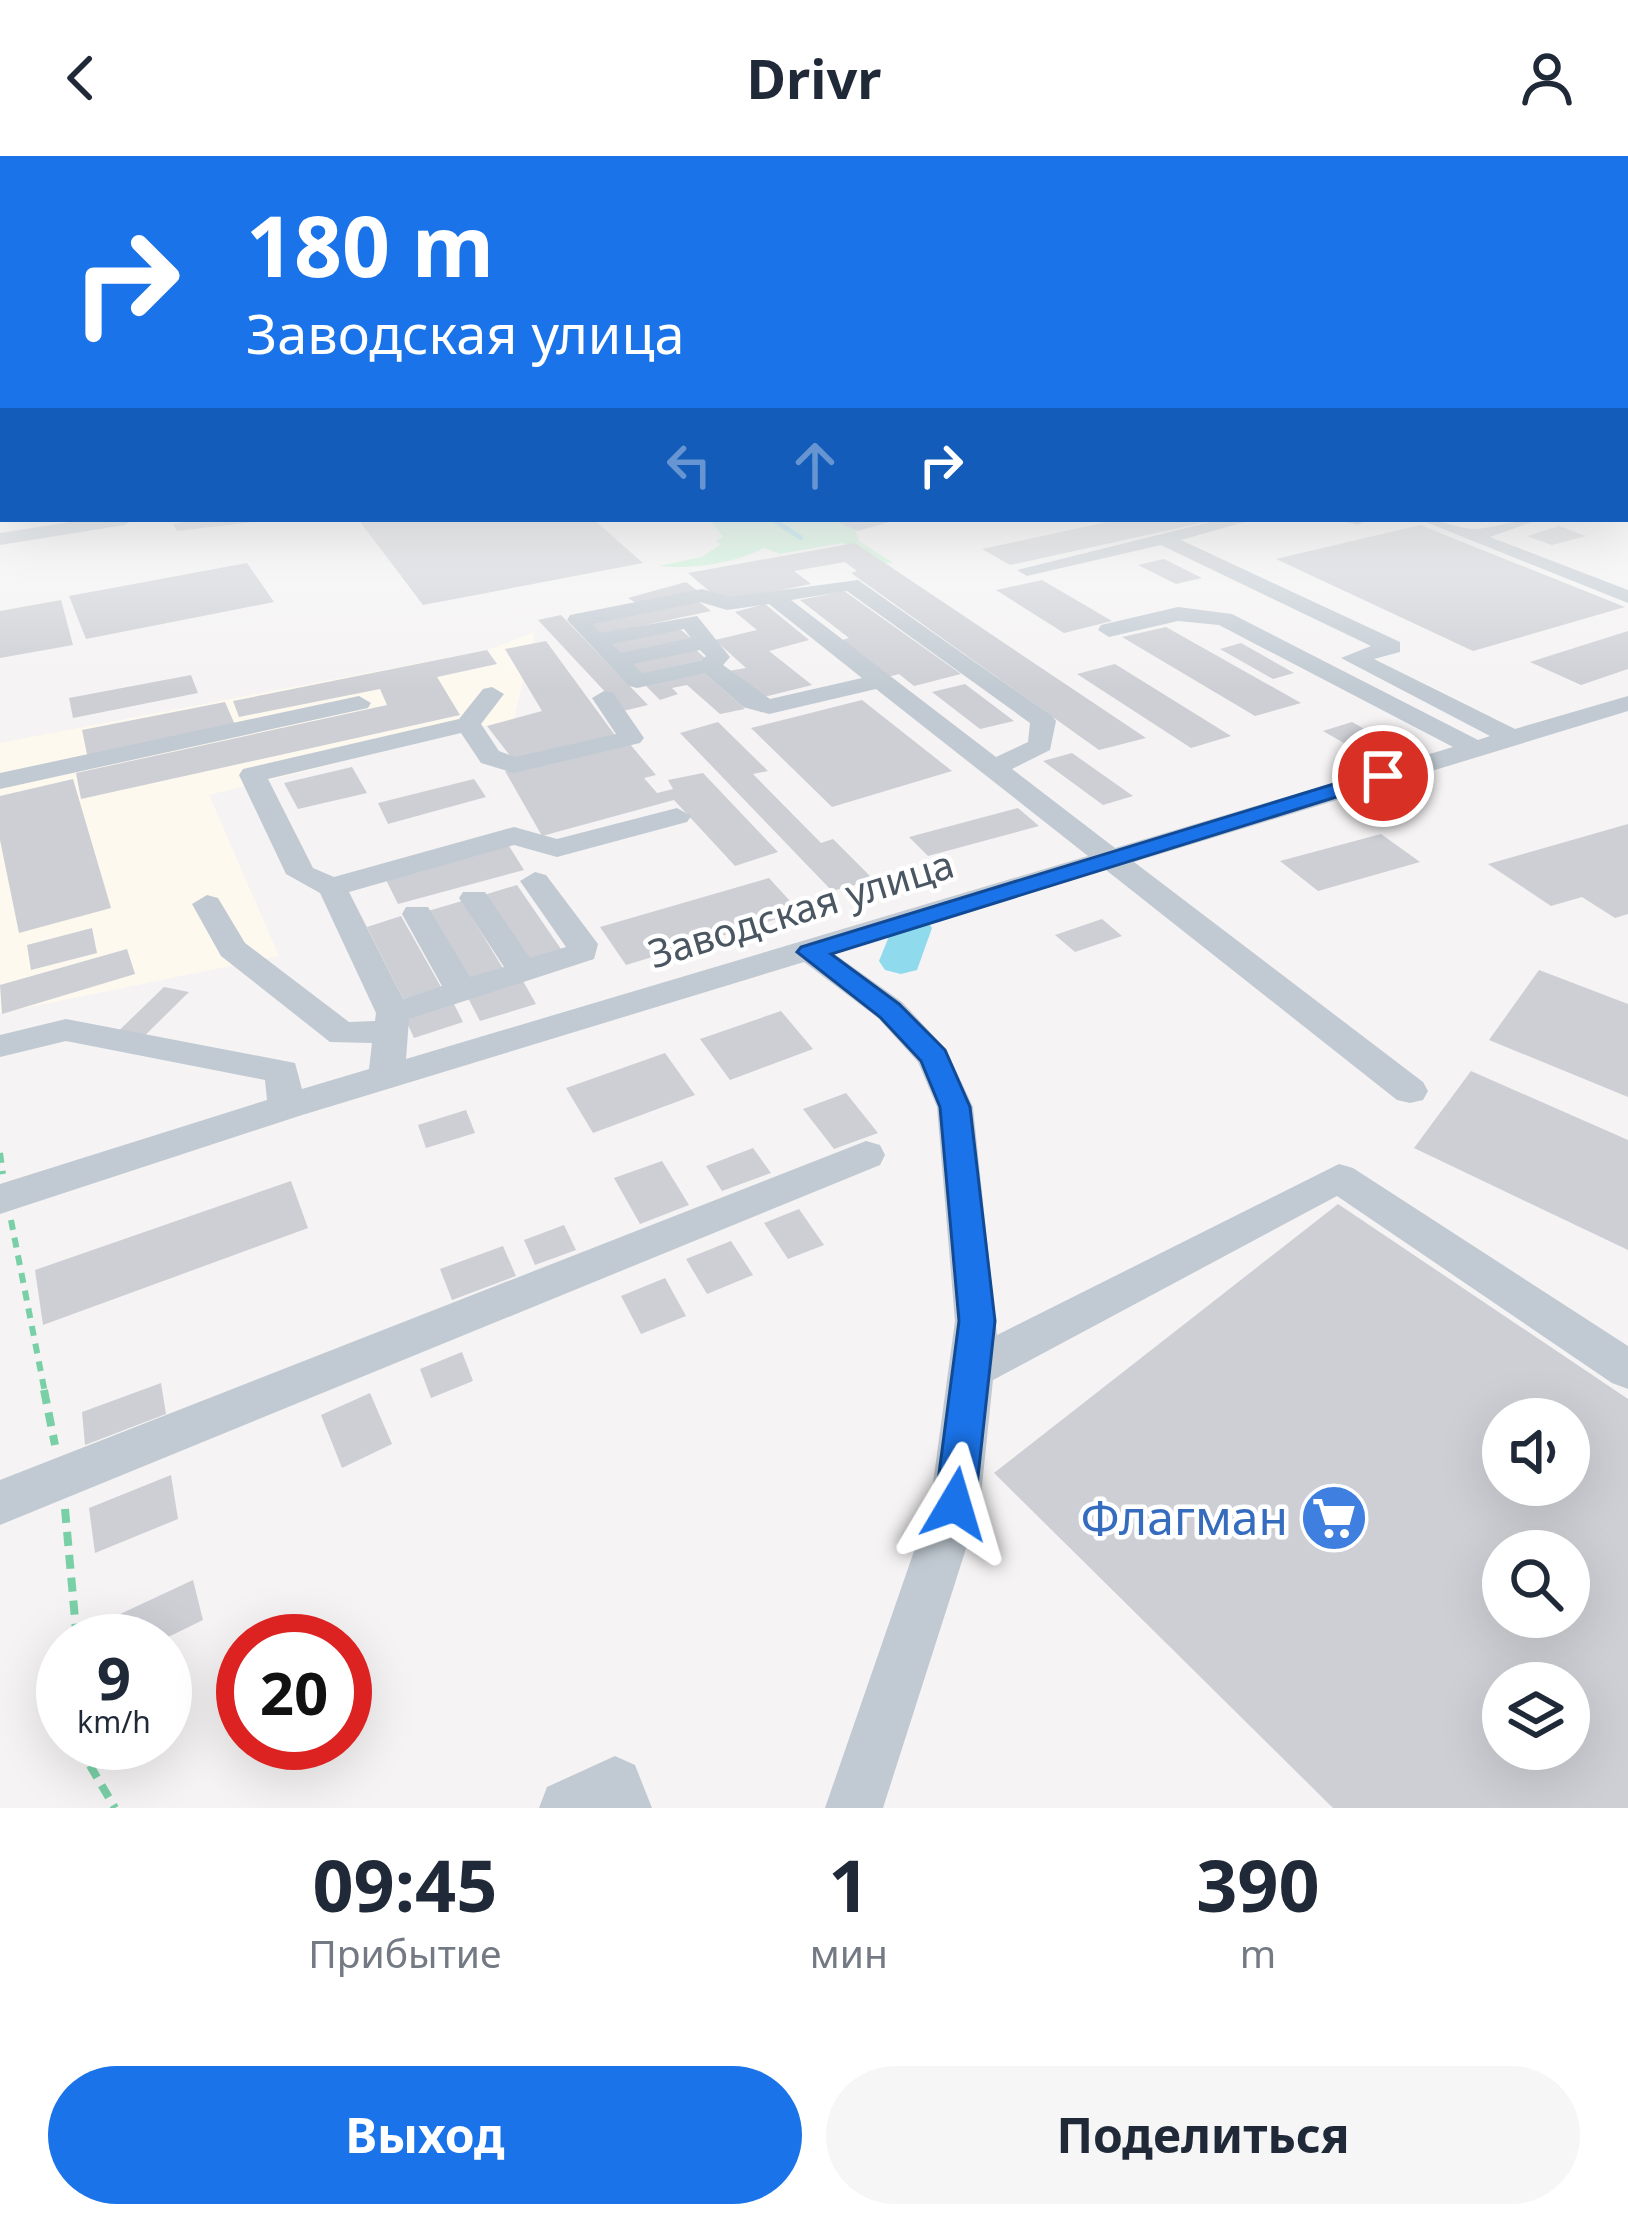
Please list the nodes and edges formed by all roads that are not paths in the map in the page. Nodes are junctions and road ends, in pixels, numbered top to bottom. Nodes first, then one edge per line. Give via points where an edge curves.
1 (1175, 535) edge
2 (1473, 535) edge
3 (1470, 536) joint
4 (1162, 538) junction
5 (1027, 570) dead end
6 (680, 580) dead end
7 (772, 596) junction
8 (1628, 597) edge
9 (630, 610) junction
10 (1109, 630) dead end
11 (596, 640) junction
12 (708, 653) junction
13 (879, 681) junction
14 (492, 694) dead end
15 (604, 698) dead end
16 (359, 703) dead end
17 (1628, 703) edge
18 (468, 724) junction
19 (1511, 737) junction
20 (1474, 748) junction
21 (992, 766) junction
22 (0, 781) edge
23 (676, 816) dead end
24 (1111, 856) junction
25 (536, 881) dead end
26 (332, 886) junction
27 (474, 898) dead end
28 (207, 904) dead end
29 (417, 914) dead end
30 (811, 952) junction
31 (524, 973) junction
32 (463, 992) junction
33 (391, 1022) junction
34 (0, 1046) edge
35 (386, 1078) junction
36 (1410, 1091) dead end
37 (286, 1107) junction
38 (866, 1155) dead end
39 (3, 1198) edge
40 (975, 1345) junction
41 (1628, 1370) edge
42 (0, 1503) edge
43 (568, 1808) edge
44 (623, 1808) edge
45 (854, 1808) edge

1 - 4 street
2 - 3 street
3 - 8 street
4 - 5 street
4 - 19 street via 1392,647 1353,658
6 - 9 street via 628,593
7 - 9 street via 727,604 702,596
7 - 13 street
7 - 21 street via 850,584 1043,721 1041,745
9 - 11 street via 578,620
10 - 20 street via 1178,614 1223,619
11 - 12 street via 689,621
11 - 12 street via 637,681
12 - 13 street via 752,702 769,707
13 - 21 street
14 - 18 street
15 - 18 street via 632,738 514,764 490,757
16 - 22 street
17 - 19 street, Заводская улица
18 - 26 street via 252,775 301,874
19 - 20 street, Заводская улица
20 - 24 street, Заводская улица
21 - 24 street
23 - 26 street via 557,848 514,836
24 - 30 street, Заводская улица
24 - 36 street
25 - 31 street via 583,952
26 - 33 street
27 - 31 street
28 - 33 street via 232,949 342,1034
29 - 32 street
30 - 35 street, Заводская улица
30 - 40 street via 890,1010 934,1057 955,1107
31 - 32 street
32 - 33 street
33 - 35 street
34 - 37 street via 66,1030 282,1071
35 - 37 street, Заводская улица
37 - 39 street, Заводская улица
38 - 42 street
40 - 41 street via 1339,1178
40 - 45 street via 955,1504
43 - 44 street via 615,1785

